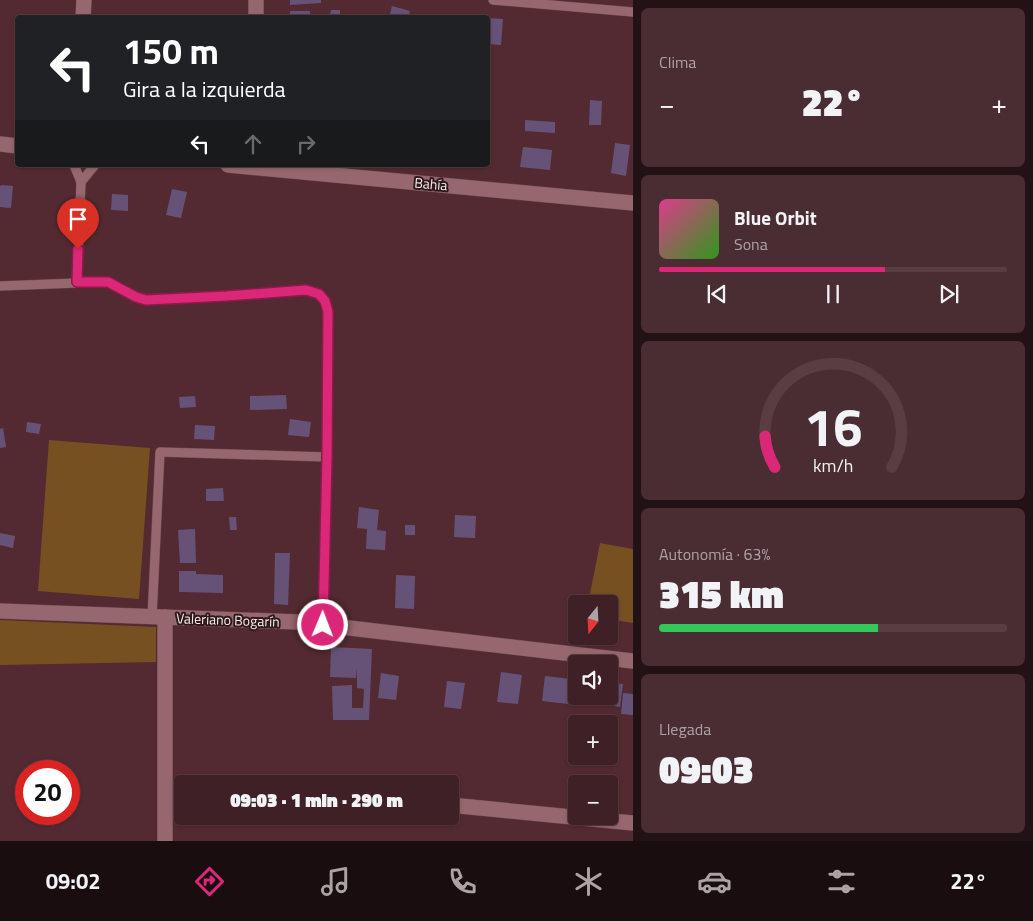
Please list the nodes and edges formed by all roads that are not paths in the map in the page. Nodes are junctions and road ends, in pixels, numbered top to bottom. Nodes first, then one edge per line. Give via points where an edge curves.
1 (84, 0) edge
2 (256, 0) edge
3 (498, 0) edge
4 (633, 12) edge
5 (83, 15) edge
6 (256, 15) edge
7 (0, 144) edge
8 (15, 146) edge
9 (75, 167) edge
10 (93, 167) edge
11 (268, 167) edge
12 (81, 182) junction
13 (633, 203) edge
14 (77, 282) junction
15 (0, 286) edge
16 (327, 457) junction
17 (0, 611) edge
18 (159, 617) junction
19 (323, 625) junction
20 (633, 661) edge
21 (459, 807) edge
22 (633, 823) edge
23 (165, 841) edge

1 - 5 street
2 - 6 street
3 - 4 lane
7 - 8 street
9 - 12 lane
10 - 12 lane
11 - 13 street, Bahía
12 - 14 lane
14 - 15 lane
14 - 16 lane via 108,282 146,300 306,290 319,294 328,312
16 - 18 lane via 160,452
16 - 19 lane
17 - 18 street, Valeriano Bogarín
18 - 19 street, Valeriano Bogarín
18 - 23 street
19 - 20 street, Valeriano Bogarín
21 - 22 street

